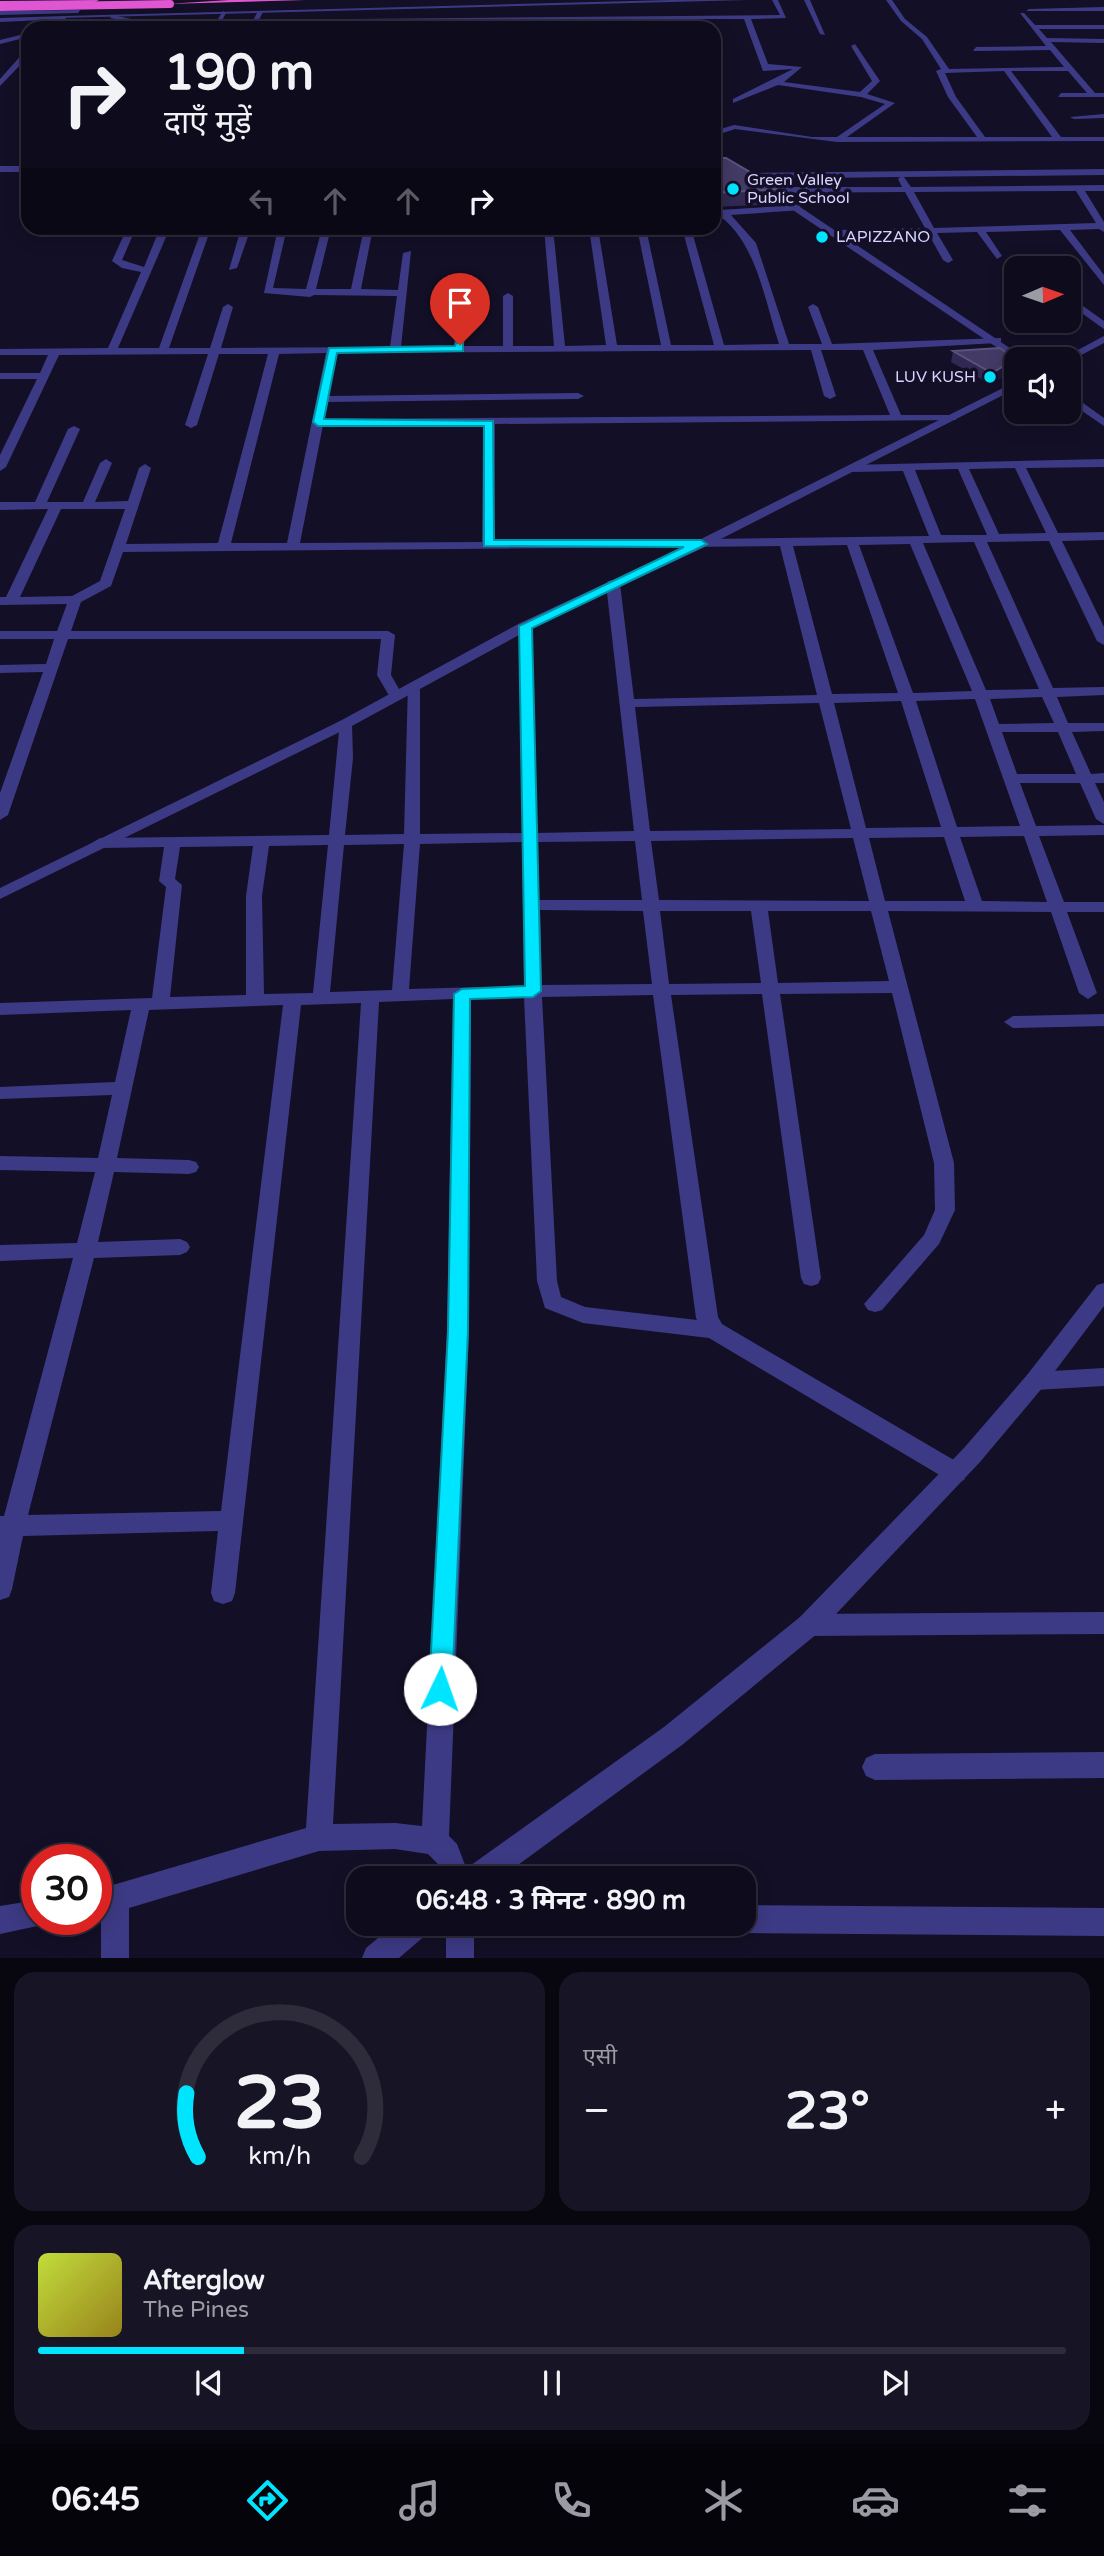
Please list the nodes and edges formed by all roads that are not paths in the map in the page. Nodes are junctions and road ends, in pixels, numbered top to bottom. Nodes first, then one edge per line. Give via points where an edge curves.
1 (95, 0) edge
2 (130, 0) edge
3 (301, 0) edge
4 (744, 0) edge
5 (775, 0) edge
6 (807, 0) edge
7 (889, 0) edge
8 (443, 4) edge
9 (0, 5) edge
10 (512, 6) junction
11 (141, 9) junction
12 (392, 9) junction
13 (1104, 9) edge
14 (260, 12) junction
15 (0, 13) edge
16 (223, 13) junction
17 (112, 17) junction
18 (643, 18) junction
19 (747, 18) junction
20 (0, 19) edge
21 (356, 19) dead end
22 (390, 19) junction
23 (443, 19) junction
24 (513, 19) junction
25 (41, 21) edge
26 (55, 21) edge
27 (68, 21) edge
28 (72, 21) edge
29 (131, 21) edge
30 (219, 21) edge
31 (256, 21) edge
32 (644, 21) edge
33 (1033, 27) junction
34 (1104, 27) edge
35 (823, 34) dead end
36 (21, 37) edge
37 (1044, 40) junction
38 (1104, 41) edge
39 (0, 42) edge
40 (855, 46) dead end
41 (1052, 48) junction
42 (976, 49) dead end
43 (21, 61) edge
44 (1006, 69) junction
45 (1070, 69) junction
46 (946, 70) junction
47 (779, 83) junction
48 (0, 84) edge
49 (1061, 94) dead end
50 (1093, 94) junction
51 (1104, 94) edge
52 (862, 95) junction
53 (736, 101) dead end
54 (1074, 117) dead end
55 (1104, 117) edge
56 (721, 132) edge
57 (983, 139) junction
58 (1104, 139) edge
59 (1059, 140) junction
60 (837, 141) junction
61 (0, 169) edge
62 (21, 169) edge
63 (736, 170) edge
64 (1104, 172) edge
65 (900, 173) junction
66 (747, 176) junction
67 (905, 188) junction
68 (1079, 188) junction
69 (1104, 188) edge
70 (770, 190) junction
71 (799, 208) junction
72 (721, 213) edge
73 (721, 215) edge
74 (1063, 227) junction
75 (1103, 227) edge
76 (979, 228) junction
77 (929, 229) junction
78 (838, 233) junction
79 (128, 235) edge
80 (162, 235) edge
81 (204, 235) edge
82 (244, 235) edge
83 (280, 235) edge
84 (324, 235) edge
85 (367, 235) edge
86 (549, 235) edge
87 (594, 235) edge
88 (643, 235) edge
89 (689, 235) edge
90 (408, 253) dead end
91 (996, 257) dead end
92 (948, 260) dead end
93 (232, 268) dead end
94 (147, 270) junction
95 (1104, 282) edge
96 (310, 293) junction
97 (355, 293) junction
98 (402, 293) junction
99 (508, 296) dead end
100 (462, 300) dead end
101 (228, 307) dead end
102 (813, 307) dead end
103 (1082, 309) edge
104 (1104, 326) edge
105 (1104, 339) edge
106 (997, 340) junction
107 (828, 347) junction
108 (867, 347) junction
109 (1006, 347) edge
110 (667, 348) junction
111 (720, 348) junction
112 (785, 348) junction
113 (815, 348) junction
114 (459, 349) junction
115 (508, 349) junction
116 (560, 349) junction
117 (612, 349) junction
118 (332, 350) junction
119 (395, 350) junction
120 (112, 351) junction
121 (163, 351) junction
122 (215, 351) junction
123 (274, 351) junction
124 (1081, 351) edge
125 (0, 352) edge
126 (55, 352) junction
127 (0, 376) edge
128 (44, 376) junction
129 (1004, 391) edge
130 (578, 396) dead end
131 (830, 396) dead end
132 (323, 399) junction
133 (1081, 404) edge
134 (897, 418) junction
135 (952, 418) junction
136 (1101, 418) edge
137 (318, 422) junction
138 (489, 423) junction
139 (191, 425) dead end
140 (74, 429) dead end
141 (106, 463) dead end
142 (1104, 463) edge
143 (1020, 465) junction
144 (907, 466) junction
145 (962, 466) junction
146 (0, 467) edge
147 (145, 468) dead end
148 (853, 468) junction
149 (132, 505) junction
150 (0, 506) edge
151 (39, 506) junction
152 (56, 506) junction
153 (87, 506) junction
154 (1055, 536) junction
155 (1104, 536) edge
156 (978, 537) junction
157 (994, 537) junction
158 (914, 538) junction
159 (936, 538) junction
160 (851, 539) junction
161 (785, 540) junction
162 (488, 543) junction
163 (701, 544) junction
164 (293, 545) junction
165 (223, 546) junction
166 (117, 548) junction
167 (613, 584) junction
168 (75, 600) junction
169 (6, 601) edge
170 (526, 626) junction
171 (63, 634) junction
172 (0, 635) edge
173 (1104, 641) edge
174 (51, 668) junction
175 (0, 669) edge
176 (413, 687) junction
177 (1104, 691) edge
178 (1050, 693) junction
179 (981, 695) junction
180 (396, 696) junction
181 (907, 698) junction
182 (826, 699) junction
183 (628, 703) junction
184 (345, 724) junction
185 (1104, 727) edge
186 (992, 728) junction
187 (1065, 728) junction
188 (1104, 778) edge
189 (1011, 779) junction
190 (1087, 779) junction
191 (0, 815) edge
192 (1104, 819) edge
193 (1104, 830) edge
194 (951, 832) junction
195 (1031, 832) junction
196 (861, 833) junction
197 (644, 835) junction
198 (528, 836) junction
199 (412, 838) junction
200 (337, 839) junction
201 (262, 840) junction
202 (173, 841) junction
203 (100, 843) junction
204 (0, 894) edge
205 (530, 905) junction
206 (652, 906) junction
207 (760, 906) junction
208 (879, 907) junction
209 (975, 907) junction
210 (1057, 907) junction
211 (1104, 907) edge
212 (899, 987) junction
213 (769, 989) junction
214 (661, 990) junction
215 (533, 991) junction
216 (1088, 993) dead end
217 (462, 994) junction
218 (400, 996) junction
219 (370, 997) junction
220 (321, 998) junction
221 (293, 999) junction
222 (255, 1000) junction
223 (150, 1004) junction
224 (0, 1009) edge
225 (1104, 1020) edge
226 (1013, 1022) dead end
227 (121, 1088) junction
228 (0, 1093) edge
229 (0, 1163) edge
230 (106, 1164) junction
231 (189, 1167) dead end
232 (180, 1247) dead end
233 (86, 1248) junction
234 (0, 1253) edge
235 (811, 1278) dead end
236 (1104, 1291) edge
237 (875, 1304) dead end
238 (715, 1330) junction
239 (1104, 1377) edge
240 (1035, 1381) junction
241 (956, 1473) junction
242 (232, 1521) junction
243 (7, 1526) edge
244 (0, 1589) edge
245 (223, 1594) dead end
246 (1104, 1623) edge
247 (809, 1625) junction
248 (1104, 1765) edge
249 (875, 1767) dead end
250 (319, 1838) junction
251 (435, 1841) junction
252 (452, 1866) edge
253 (494, 1866) edge
254 (112, 1900) edge
255 (21, 1917) edge
256 (756, 1919) edge
257 (0, 1920) edge
258 (1104, 1922) edge
259 (111, 1935) edge
260 (402, 1936) edge
261 (460, 1936) edge
262 (115, 1958) edge
263 (376, 1958) edge
264 (460, 1958) edge

1 - 9 highway, bridge
2 - 11 street
3 - 9 highway, bridge
4 - 10 street
5 - 19 street via 784,17
6 - 35 street
7 - 46 street via 903,20 925,38
8 - 10 street
8 - 11 street
8 - 12 street
8 - 23 street
10 - 24 street
11 - 27 street
12 - 14 street
12 - 22 street
13 - 33 street via 1025,12
14 - 16 street
14 - 31 street
15 - 26 street
16 - 17 street
16 - 30 street
17 - 28 street
17 - 29 street
18 - 19 street
18 - 24 street
18 - 32 street
19 - 47 street via 765,67 798,67
20 - 25 street
21 - 22 street
22 - 23 street
23 - 24 street
33 - 34 street
33 - 37 street
36 - 39 street
37 - 38 street
37 - 41 street
40 - 52 street via 876,81
41 - 42 street
41 - 45 street
43 - 48 street
44 - 45 street
44 - 46 street
44 - 59 street
45 - 50 street
46 - 57 street via 940,71 952,97
47 - 52 street
47 - 53 street via 769,83
49 - 50 street
50 - 51 street
52 - 60 street via 891,103
54 - 55 street
56 - 60 street via 740,128
57 - 59 street
57 - 60 street
58 - 59 street
61 - 62 street
63 - 66 street
64 - 65 street
65 - 66 street
65 - 67 street
66 - 70 street
67 - 68 street
67 - 70 street
67 - 77 street
68 - 69 street
68 - 75 street
70 - 71 street
71 - 72 street
71 - 78 street
73 - 112 street via 751,243
74 - 75 street
74 - 76 street
74 - 95 street
76 - 77 street
76 - 91 street
77 - 78 street
77 - 92 street
78 - 106 street
79 - 94 street via 117,261
80 - 94 street
81 - 121 street
82 - 93 street
83 - 96 street via 267,291
84 - 96 street
85 - 97 street
86 - 116 street
87 - 117 street
88 - 110 street
89 - 111 street
90 - 98 street
94 - 120 street
96 - 97 street
97 - 98 street
98 - 119 street
99 - 115 street
100 - 114 street
101 - 122 street
102 - 107 street
103 - 104 street
105 - 124 street
106 - 108 street
106 - 109 street
107 - 108 street
107 - 113 street
108 - 134 street
110 - 111 street
110 - 117 street
111 - 112 street
112 - 113 street
113 - 131 street
114 - 115 street
114 - 119 street
115 - 116 street
116 - 117 street
118 - 119 street
118 - 123 street
118 - 132 street
120 - 121 street
120 - 126 street
121 - 122 street
122 - 123 street
122 - 139 street
123 - 165 street
125 - 126 street
126 - 128 street
127 - 128 street
128 - 146 street
129 - 135 street
130 - 132 street
132 - 137 street
133 - 136 street
134 - 135 street
134 - 138 street
135 - 148 street
137 - 138 street
137 - 164 street
138 - 162 street
140 - 151 street
141 - 153 street
142 - 143 street
143 - 145 street
143 - 154 street
144 - 145 street
144 - 148 street
144 - 159 street
145 - 157 street
147 - 149 street
148 - 163 street
149 - 153 street
149 - 166 street
150 - 151 street
151 - 152 street
152 - 153 street
152 - 169 street
154 - 155 street
154 - 157 street
154 - 173 street
156 - 157 street
156 - 159 street
156 - 178 street
158 - 159 street
158 - 160 street
158 - 179 street
160 - 161 street
160 - 181 street
161 - 163 street
161 - 182 street
162 - 163 street
162 - 164 street
163 - 167 street
164 - 165 street
165 - 166 street
166 - 168 street via 106,583
167 - 170 street
167 - 183 street
168 - 169 street
168 - 171 street
170 - 176 street
170 - 198 street
171 - 172 street
171 - 174 street
171 - 180 street via 388,635 384,675
174 - 175 street
174 - 191 street
176 - 180 street
176 - 199 street
177 - 178 street
178 - 179 street
178 - 187 street
179 - 181 street
179 - 186 street
180 - 184 street
181 - 182 street
181 - 194 street
182 - 183 street
182 - 196 street
183 - 197 street
184 - 200 street
184 - 203 street
185 - 187 street
186 - 187 street
186 - 189 street
187 - 190 street
188 - 190 street
189 - 190 street
189 - 195 street
190 - 192 street
193 - 195 street
194 - 195 street
194 - 196 street
194 - 209 street
195 - 210 street
196 - 197 street
196 - 208 street
197 - 198 street
197 - 206 street
198 - 199 street
198 - 205 street
199 - 200 street
199 - 218 street
200 - 201 street
200 - 220 street
201 - 202 street
201 - 222 street via 254,897
202 - 203 street
202 - 223 street via 167,880 174,885
203 - 204 street
205 - 206 street
205 - 215 street
206 - 207 street
206 - 214 street
207 - 208 street
207 - 213 street
208 - 209 street
208 - 212 street
209 - 210 street
210 - 211 street
210 - 216 street
212 - 213 street
212 - 237 street via 944,1163 947,1192 945,1210 932,1239
213 - 214 street
213 - 235 street
214 - 215 street
214 - 238 street via 704,1308
215 - 217 street
215 - 238 street via 547,1281 552,1302 583,1315
217 - 218 street
217 - 251 street via 458,1331
218 - 219 street
219 - 220 street
219 - 250 street
220 - 221 street
221 - 222 street
221 - 242 street
222 - 223 street
223 - 224 street
223 - 227 street
225 - 226 street
227 - 228 street
227 - 230 street
229 - 230 street
230 - 231 street
230 - 233 street
232 - 233 street
233 - 234 street
233 - 243 street
236 - 240 street
238 - 241 street
239 - 240 street
240 - 241 street
241 - 247 street
242 - 243 street
242 - 245 street
243 - 244 street
246 - 247 street
247 - 253 street via 673,1736
248 - 249 street
250 - 251 street via 395,1836
250 - 254 street
251 - 252 street
255 - 257 street
256 - 258 street
259 - 262 street
260 - 263 street
261 - 264 street

